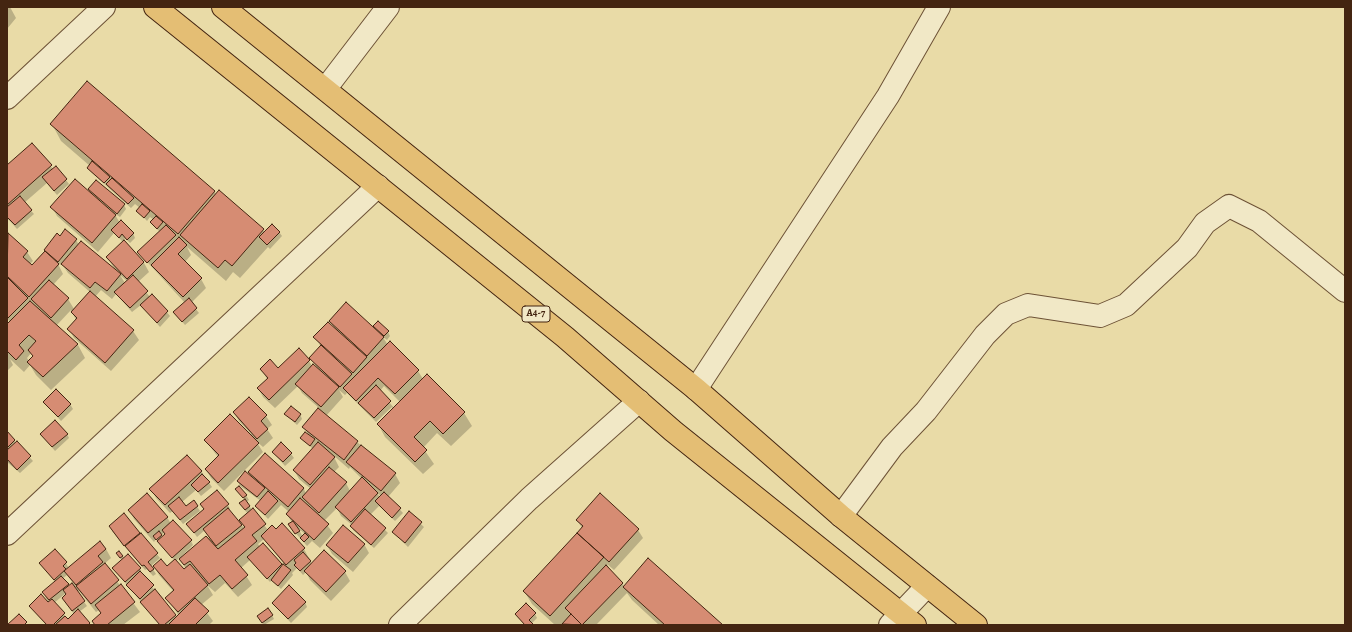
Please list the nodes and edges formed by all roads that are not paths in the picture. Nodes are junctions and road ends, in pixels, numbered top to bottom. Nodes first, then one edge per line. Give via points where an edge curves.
1 (104, 7) edge
2 (155, 7) edge
3 (223, 7) edge
4 (388, 7) edge
5 (939, 7) edge
6 (326, 88) junction
7 (7, 98) edge
8 (378, 186) junction
9 (1345, 292) edge
10 (696, 389) junction
11 (638, 401) junction
12 (841, 516) junction
13 (7, 534) edge
14 (927, 586) junction
15 (902, 622) edge
16 (400, 625) edge
17 (976, 625) edge

1 - 7 street
2 - 8 highway, A4-7
3 - 6 highway
4 - 6 street
5 - 10 street via 888,96
6 - 10 highway
8 - 11 highway, A4-7 via 565,337
8 - 13 street
9 - 12 street via 1259,222 1229,206 1205,223 1187,248 1126,305 1100,316 1028,304 1006,314 985,335 926,411 892,447
10 - 12 highway
11 - 15 highway, A4-7
11 - 16 street via 529,499
12 - 14 highway
14 - 15 street
14 - 17 highway

